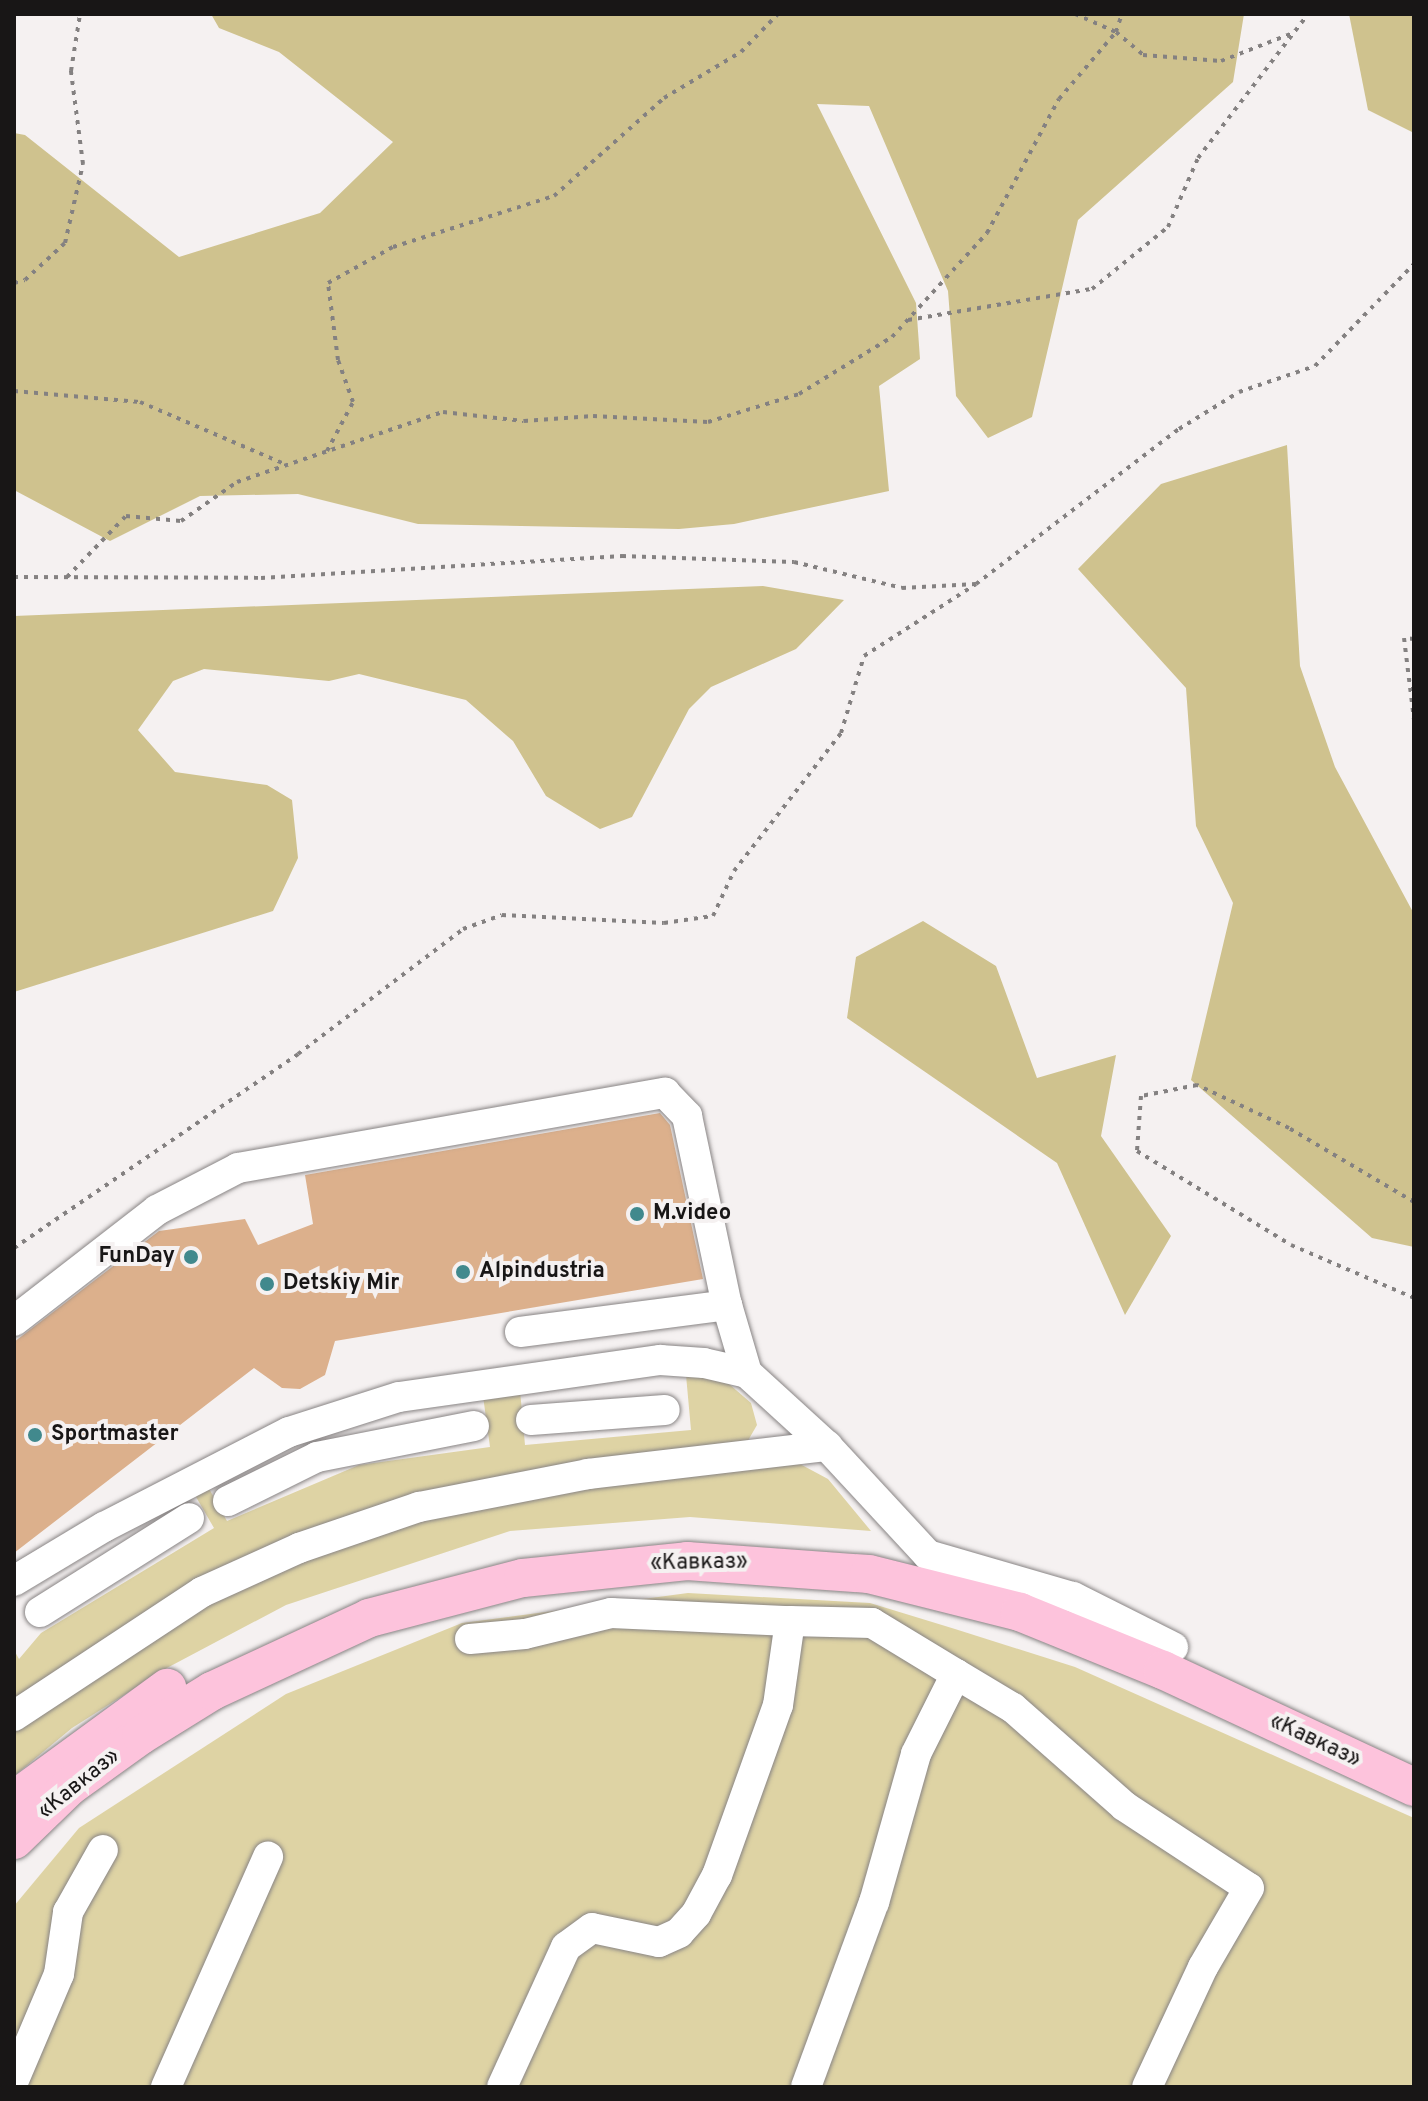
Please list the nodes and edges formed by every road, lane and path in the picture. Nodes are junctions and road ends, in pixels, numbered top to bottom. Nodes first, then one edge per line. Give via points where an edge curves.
1 (80, 14) edge
2 (778, 14) edge
3 (1075, 14) edge
4 (1122, 14) edge
5 (1308, 14) edge
6 (1116, 32) junction
7 (1295, 32) junction
8 (1414, 264) edge
9 (14, 283) edge
10 (908, 320) junction
11 (14, 391) edge
12 (327, 451) junction
13 (287, 465) junction
14 (14, 577) edge
15 (67, 577) junction
16 (976, 584) junction
17 (1414, 639) edge
18 (1414, 719) edge
19 (1414, 1202) edge
20 (14, 1248) edge
21 (1414, 1298) edge
22 (727, 1305) junction
23 (14, 1321) edge
24 (520, 1332) dead end
25 (591, 1369) junction
26 (747, 1373) junction
27 (399, 1397) junction
28 (665, 1410) dead end
29 (595, 1416) junction
30 (531, 1420) dead end
31 (474, 1426) dead end
32 (403, 1437) junction
33 (827, 1446) junction
34 (228, 1501) dead end
35 (189, 1518) dead end
36 (104, 1527) junction
37 (123, 1557) junction
38 (14, 1581) edge
39 (40, 1612) dead end
40 (790, 1621) junction
41 (470, 1639) dead end
42 (1173, 1647) junction
43 (956, 1674) junction
44 (14, 1716) edge
45 (1414, 1765) edge
46 (1414, 1787) edge
47 (14, 1800) edge
48 (14, 1840) edge
49 (103, 1850) dead end
50 (268, 1857) dead end
51 (14, 2080) edge
52 (166, 2087) edge
53 (502, 2087) edge
54 (806, 2087) edge
55 (1147, 2087) edge

1 - 9 path via 71,71 83,164 65,243 25,280
2 - 12 path via 741,52 664,98 554,196 393,247 328,283 338,360 353,402
3 - 6 path
4 - 6 path
5 - 7 path
6 - 7 path via 1143,55 1221,61
6 - 10 path via 1059,99 987,233
7 - 10 path via 1198,158 1168,227 1092,289
8 - 16 path via 1315,366 1239,392 1179,429 1095,499
10 - 12 path via 892,337 799,394 708,422 593,416 524,421 443,412
11 - 13 path via 140,402
12 - 13 path
13 - 15 path via 237,482 181,521 126,516
14 - 15 path
15 - 16 path via 261,578 622,556 794,562 902,588
16 - 20 path via 864,656 841,733 734,871 713,916 664,923 502,915 463,929 298,1054
17 - 18 path via 1404,638
19 - 21 path via 1289,1128 1197,1085 1141,1096 1137,1151 1291,1245
22 - 23 lane via 687,1116 665,1093 238,1168 157,1210
22 - 24 lane
22 - 26 lane
25 - 26 lane via 660,1360
25 - 27 lane
25 - 29 lane
26 - 33 lane
27 - 32 lane
27 - 36 lane via 289,1432
28 - 29 lane
29 - 30 lane
31 - 32 lane
32 - 34 lane via 317,1457
33 - 42 lane via 928,1555 1073,1597 1141,1626
33 - 44 lane via 588,1474 419,1507 299,1548 202,1592
35 - 37 lane
36 - 37 lane
36 - 38 lane
37 - 39 lane
40 - 41 lane via 611,1613 525,1634
40 - 43 lane via 872,1623
40 - 53 lane via 778,1705 717,1875 696,1914 679,1933 659,1942 592,1928 566,1947
42 - 45 main road, «Кавказ»
42 - 47 main road, «Кавказ» via 1004,1586 866,1554 771,1538 603,1540 437,1569 279,1629 123,1715
43 - 54 lane via 916,1754 874,1902
43 - 55 lane via 1013,1708 1124,1806 1249,1888 1203,1967
46 - 48 main road, «Кавказ» via 1163,1670 1020,1612 869,1574 687,1561 523,1578 369,1618 212,1691 141,1735 70,1786
49 - 51 lane via 68,1912 59,1974
50 - 52 lane

